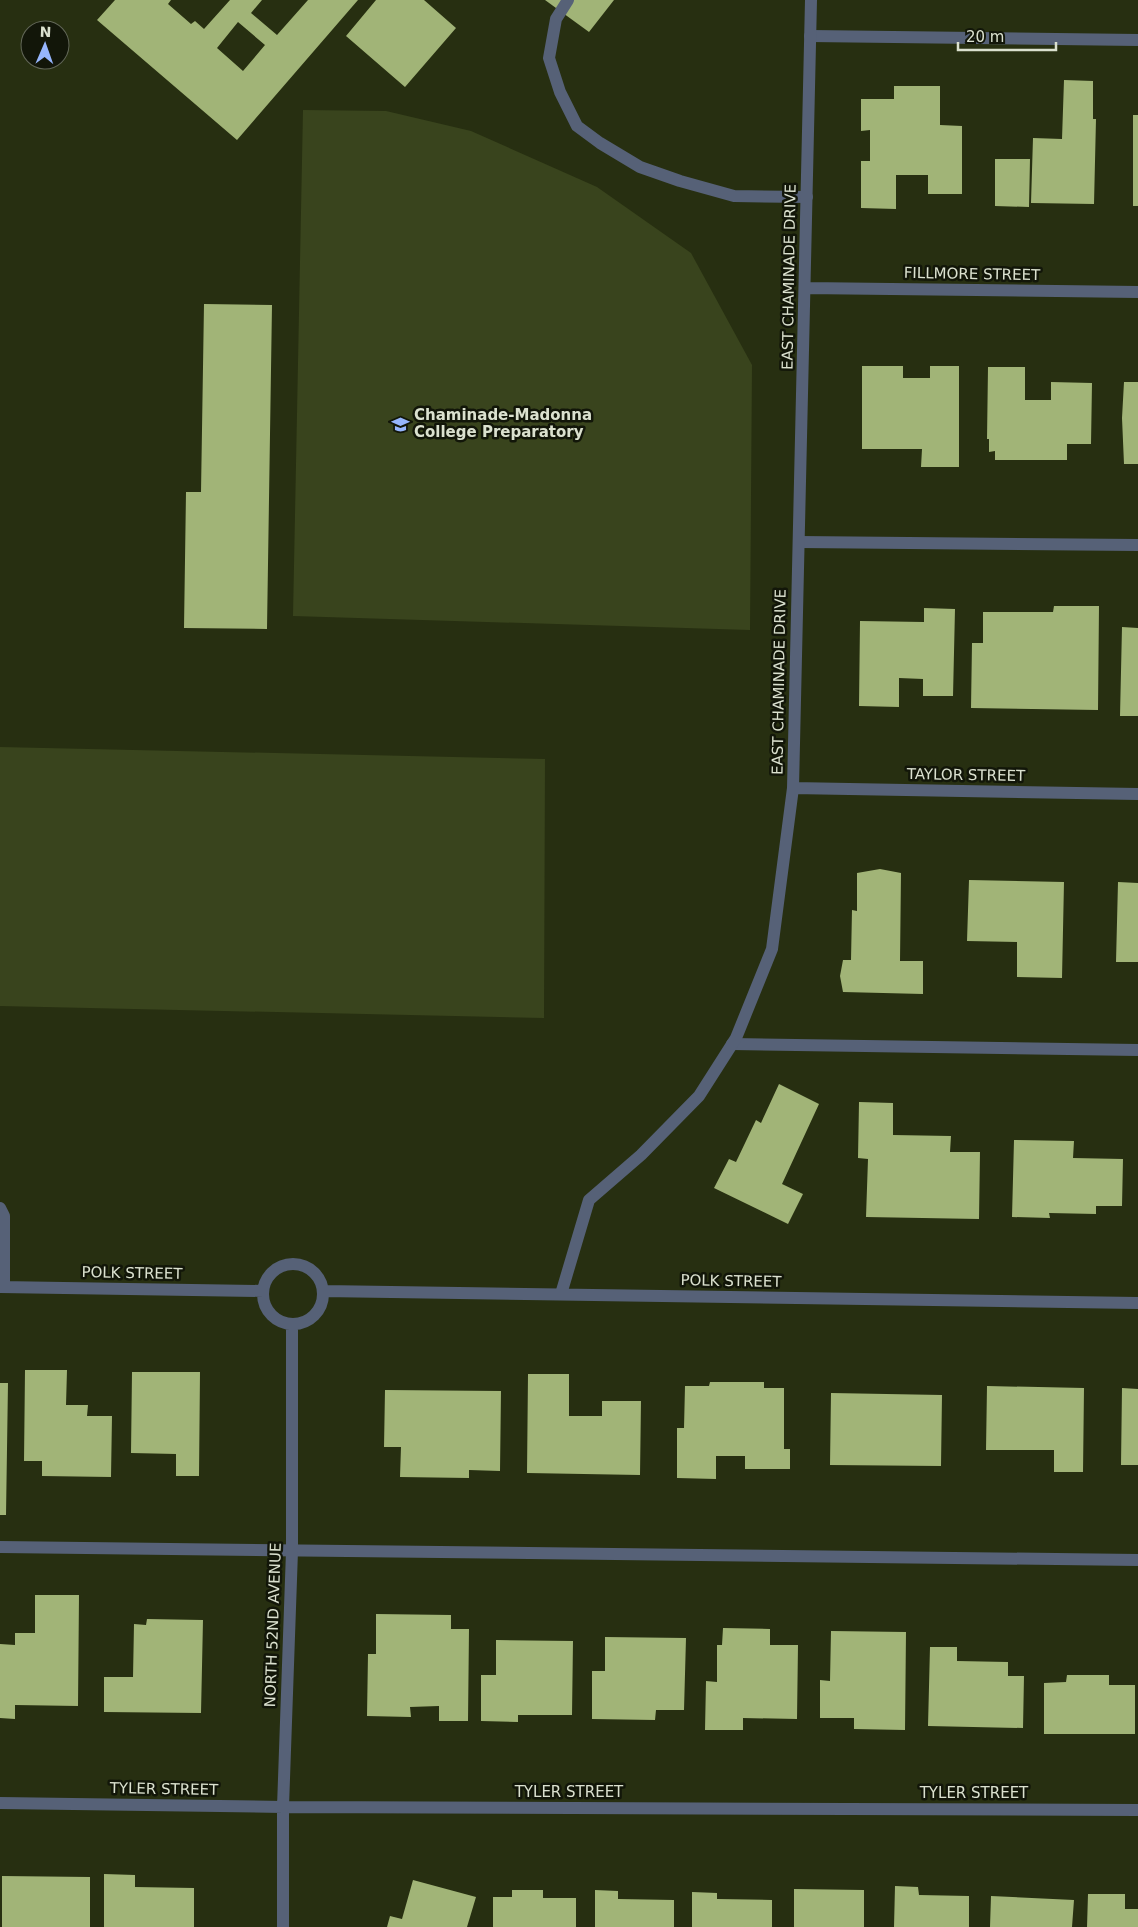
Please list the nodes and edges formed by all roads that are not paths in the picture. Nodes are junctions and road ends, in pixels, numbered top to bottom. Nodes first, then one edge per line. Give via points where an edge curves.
1 (568, 0) edge
2 (811, 0) edge
3 (810, 36) junction
4 (1138, 40) edge
5 (807, 198) junction
6 (806, 288) junction
7 (1138, 292) edge
8 (799, 542) junction
9 (1138, 546) edge
10 (793, 788) junction
11 (1138, 794) edge
12 (732, 1044) junction
13 (1138, 1050) edge
14 (0, 1208) edge
15 (2, 1287) edge
16 (263, 1291) junction
17 (323, 1291) junction
18 (561, 1294) junction
19 (1138, 1303) edge
20 (292, 1325) junction
21 (0, 1547) edge
22 (292, 1551) junction
23 (1138, 1560) edge
24 (0, 1803) edge
25 (283, 1807) junction
26 (1138, 1810) edge
27 (284, 1927) edge

1 - 5 street via 556,19 549,58 560,92 577,126 640,167 680,181 734,196
2 - 3 street, EAST CHAMINADE DRIVE
3 - 4 street
3 - 5 street, EAST CHAMINADE DRIVE
5 - 6 street, EAST CHAMINADE DRIVE
6 - 7 street, FILLMORE STREET
6 - 8 street, EAST CHAMINADE DRIVE
8 - 9 street
8 - 10 street, EAST CHAMINADE DRIVE
10 - 11 street, TAYLOR STREET
10 - 12 street, EAST CHAMINADE DRIVE via 772,949
12 - 13 street
12 - 18 street, EAST CHAMINADE DRIVE via 699,1096 641,1155 589,1200
14 - 15 street via 4,1216
15 - 16 street, POLK STREET
16 - 17 street via 266,1280 280,1266 300,1264 317,1275
16 - 20 street via 265,1308 270,1315 279,1322
17 - 18 street, POLK STREET
17 - 20 street via 322,1305 316,1314
18 - 19 street, POLK STREET
20 - 22 street, NORTH 52ND AVENUE
21 - 22 street
22 - 23 street
22 - 25 street, NORTH 52ND AVENUE
24 - 25 street, TYLER STREET
25 - 26 street, TYLER STREET
25 - 27 street, NORTH 52ND AVENUE

